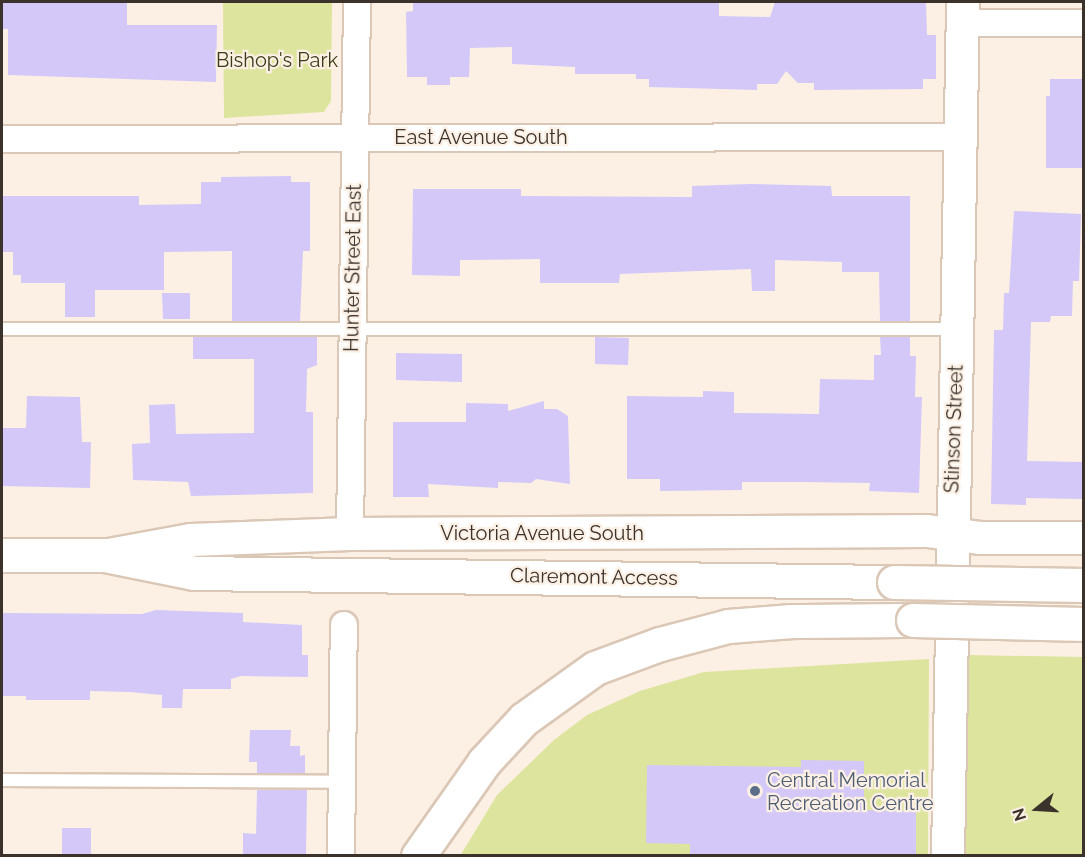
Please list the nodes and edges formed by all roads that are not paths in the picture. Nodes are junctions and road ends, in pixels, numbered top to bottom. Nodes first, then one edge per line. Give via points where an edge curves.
1 (357, 2) edge
2 (962, 12) edge
3 (1083, 23) edge
4 (960, 137) junction
5 (2, 138) edge
6 (354, 138) junction
7 (2, 329) edge
8 (352, 329) junction
9 (957, 329) junction
10 (951, 532) junction
11 (350, 534) junction
12 (1083, 538) edge
13 (2, 555) edge
14 (105, 555) junction
15 (1083, 585) edge
16 (1083, 624) edge
17 (344, 625) dead end
18 (2, 780) edge
19 (344, 783) junction
20 (341, 855) edge
21 (418, 855) edge
22 (948, 855) edge

1 - 6 street, Hunter Street East
2 - 3 street
2 - 4 street, Stinson Street
4 - 6 street, East Avenue South
4 - 9 street, Stinson Street
5 - 6 street, East Avenue South
6 - 8 street, Hunter Street East
7 - 8 lane
8 - 9 lane
8 - 11 street, Hunter Street East
9 - 10 street, Stinson Street
10 - 11 street, Victoria Avenue South
10 - 12 street, Victoria Avenue South via 980,538
10 - 22 street, Stinson Street
11 - 14 street, Victoria Avenue South via 191,540
13 - 14 main road, Victoria Avenue South
14 - 15 main road, Claremont Access, bridge via 194,573
16 - 21 main road, bridge via 792,621 728,626 660,644 595,668 524,719 484,762
17 - 19 street
18 - 19 lane
19 - 20 street

